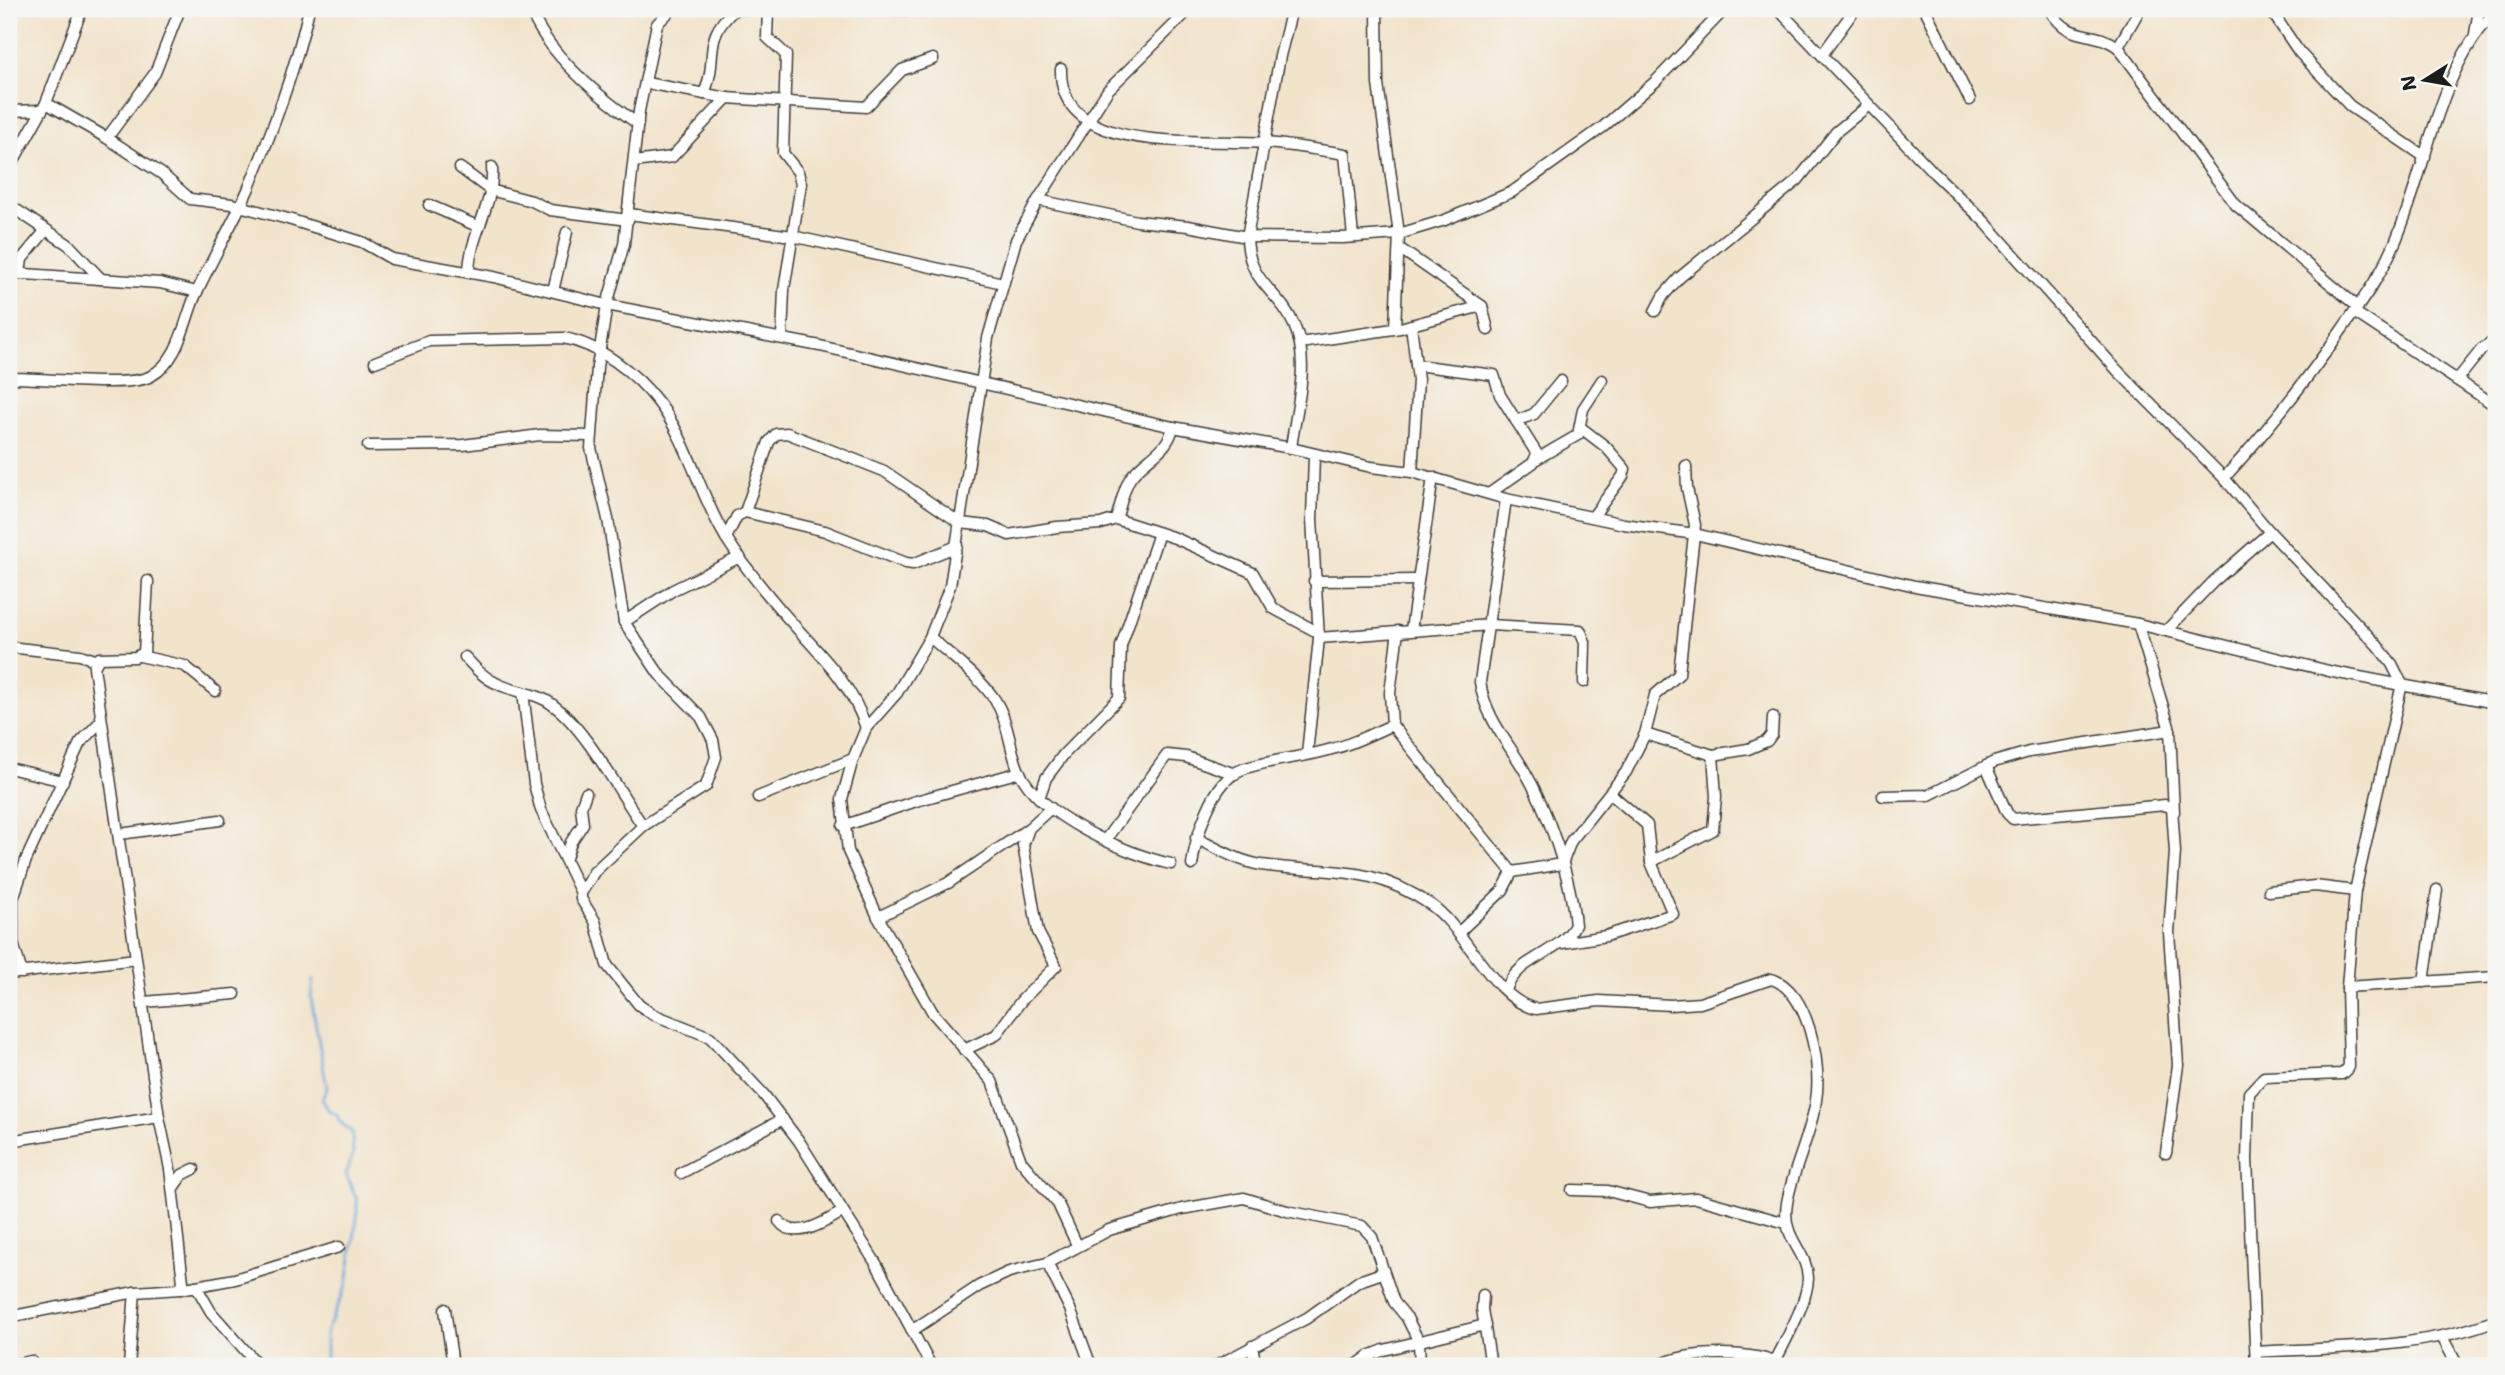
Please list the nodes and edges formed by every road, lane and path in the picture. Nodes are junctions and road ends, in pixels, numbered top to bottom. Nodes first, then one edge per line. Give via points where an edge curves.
1 (82, 9) edge
2 (180, 9) edge
3 (309, 9) edge
4 (530, 9) edge
5 (672, 9) edge
6 (735, 9) edge
7 (743, 9) edge
8 (821, 9) edge
9 (849, 9) edge
10 (1190, 9) edge
11 (1292, 9) edge
12 (1377, 9) edge
13 (1725, 9) edge
14 (1778, 9) edge
15 (1855, 9) edge
16 (1925, 9) edge
17 (2049, 9) edge
18 (2140, 9) edge
19 (2270, 9) edge
20 (2479, 9) edge
21 (911, 10) dead end
22 (768, 11) junction
23 (2496, 11) edge
24 (2475, 34) junction
25 (2118, 47) junction
26 (1822, 55) junction
27 (933, 59) dead end
28 (1061, 69) dead end
29 (646, 83) junction
30 (704, 94) junction
31 (727, 98) junction
32 (1970, 100) dead end
33 (783, 102) junction
34 (1869, 105) junction
35 (44, 106) junction
36 (9, 111) edge
37 (1089, 123) junction
38 (638, 124) junction
39 (107, 138) junction
40 (1265, 143) junction
41 (2425, 157) junction
42 (634, 162) junction
43 (492, 167) dead end
44 (460, 168) dead end
45 (9, 169) edge
46 (490, 190) junction
47 (1038, 200) junction
48 (9, 205) edge
49 (429, 205) dead end
50 (239, 207) junction
51 (629, 217) junction
52 (477, 226) junction
53 (46, 230) junction
54 (567, 232) dead end
55 (1399, 234) junction
56 (792, 236) junction
57 (1247, 237) junction
58 (1353, 237) junction
59 (1399, 248) junction
60 (9, 273) edge
61 (469, 273) junction
62 (20, 274) junction
63 (102, 279) junction
64 (1003, 283) junction
65 (553, 290) junction
66 (197, 292) junction
67 (607, 305) junction
68 (1482, 306) junction
69 (2356, 309) junction
70 (1655, 311) dead end
71 (1411, 325) junction
72 (1395, 328) junction
73 (1488, 330) dead end
74 (782, 338) junction
75 (2496, 340) edge
76 (1300, 343) junction
77 (600, 353) junction
78 (375, 362) dead end
79 (1416, 365) junction
80 (9, 378) edge
81 (1602, 380) dead end
82 (2457, 380) junction
83 (1561, 381) dead end
84 (981, 384) junction
85 (2496, 406) edge
86 (1516, 421) junction
87 (1173, 427) junction
88 (1580, 427) junction
89 (591, 436) junction
90 (368, 446) dead end
91 (1291, 448) junction
92 (1314, 455) junction
93 (1535, 460) junction
94 (1686, 466) dead end
95 (1412, 472) junction
96 (1433, 477) junction
97 (2224, 478) junction
98 (1490, 494) junction
99 (1506, 499) junction
100 (745, 512) junction
101 (1594, 515) junction
102 (1116, 519) junction
103 (960, 523) junction
104 (2270, 532) junction
105 (1159, 533) junction
106 (1695, 534) junction
107 (726, 538) junction
108 (957, 546) junction
109 (740, 556) junction
110 (1418, 580) junction
111 (148, 581) dead end
112 (1314, 581) junction
113 (624, 622) junction
114 (2138, 624) junction
115 (1490, 625) junction
116 (1411, 630) junction
117 (1398, 631) junction
118 (2166, 631) junction
119 (1319, 635) junction
120 (930, 637) junction
121 (9, 647) edge
122 (141, 656) junction
123 (465, 657) dead end
124 (95, 660) junction
125 (1584, 682) dead end
126 (2402, 684) junction
127 (215, 691) dead end
128 (523, 692) junction
129 (2496, 703) edge
130 (1773, 717) dead end
131 (100, 722) junction
132 (1392, 725) junction
133 (866, 728) junction
134 (2169, 730) junction
135 (1644, 734) junction
136 (1307, 754) junction
137 (1713, 755) junction
138 (853, 759) junction
139 (1986, 766) junction
140 (9, 768) edge
141 (1020, 772) junction
142 (1235, 774) junction
143 (63, 781) junction
144 (586, 793) dead end
145 (1611, 794) junction
146 (1883, 796) dead end
147 (758, 797) dead end
148 (1039, 798) junction
149 (1051, 808) junction
150 (2174, 813) junction
151 (220, 820) dead end
152 (643, 826) junction
153 (843, 826) junction
154 (1029, 828) junction
155 (120, 834) junction
156 (1196, 838) junction
157 (1106, 839) junction
158 (566, 859) junction
159 (1651, 862) junction
160 (1171, 864) dead end
161 (1562, 864) junction
162 (1192, 865) dead end
163 (1512, 872) junction
164 (2437, 890) dead end
165 (2269, 891) dead end
166 (2355, 891) junction
167 (581, 893) junction
168 (878, 918) junction
169 (1458, 933) junction
170 (1562, 943) junction
171 (136, 959) junction
172 (22, 973) junction
173 (9, 974) edge
174 (2496, 977) edge
175 (2424, 982) junction
176 (2347, 987) junction
177 (1506, 990) junction
178 (235, 994) dead end
179 (144, 1002) junction
180 (964, 1050) junction
181 (159, 1118) junction
182 (783, 1119) junction
183 (9, 1141) edge
184 (2166, 1153) dead end
185 (194, 1169) dead end
186 (681, 1173) dead end
187 (172, 1189) junction
188 (1572, 1190) dead end
189 (842, 1212) junction
190 (779, 1221) dead end
191 (1786, 1223) junction
192 (1077, 1245) junction
193 (339, 1247) dead end
194 (1047, 1263) junction
195 (1382, 1273) junction
196 (196, 1286) junction
197 (180, 1289) junction
198 (135, 1293) junction
199 (1483, 1295) dead end
200 (445, 1309) dead end
201 (9, 1317) edge
202 (2496, 1320) edge
203 (1485, 1325) junction
204 (913, 1330) junction
205 (2442, 1337) junction
206 (1419, 1342) junction
207 (1252, 1346) junction
208 (2256, 1352) junction
209 (31, 1361) dead end
210 (1778, 1364) edge
211 (9, 1366) edge
212 (129, 1366) edge
213 (259, 1366) edge
214 (453, 1366) edge
215 (932, 1366) edge
216 (1091, 1366) edge
217 (1216, 1366) edge
218 (1255, 1366) edge
219 (1355, 1366) edge
220 (1420, 1366) edge
221 (1491, 1366) edge
222 (1660, 1366) edge
223 (2256, 1366) edge
224 (2458, 1366) edge

1 - 35 street
2 - 39 street via 155,73
3 - 50 street via 290,78
4 - 38 street via 542,32 576,72
5 - 29 street via 657,24
6 - 30 street via 716,30
7 - 22 street
8 - 22 street
9 - 21 street
10 - 37 street via 1122,73
11 - 40 street
12 - 55 street via 1378,84
13 - 55 street via 1614,118 1523,185 1444,220
14 - 26 street
15 - 26 street
16 - 32 street
17 - 25 street via 2068,31
18 - 25 street
19 - 41 street via 2299,51 2350,106
20 - 24 street
22 - 33 street via 768,39 788,60
23 - 24 street
24 - 41 street via 2431,131
25 - 69 street via 2236,205
26 - 34 street
27 - 33 street via 902,70 866,107
28 - 37 street via 1061,90
29 - 30 street
29 - 38 street
30 - 31 street
31 - 33 street
31 - 42 street via 672,157
33 - 56 street via 783,153 801,184
34 - 70 street via 1836,132 1798,180 1679,278
34 - 97 street
35 - 36 street
35 - 39 street
35 - 45 street
37 - 40 street via 1130,136
37 - 47 street
38 - 42 street
39 - 50 street via 162,174 190,199
40 - 57 street
40 - 58 street via 1345,154
41 - 69 street via 2394,246
42 - 51 street
43 - 46 street
44 - 46 street
46 - 51 street via 550,210
46 - 52 street
47 - 57 street via 1137,222
47 - 64 street via 1016,240
48 - 53 street
49 - 52 street
50 - 61 street via 362,243 392,259
50 - 66 street
51 - 56 street
51 - 67 street
52 - 61 street
53 - 62 street via 22,259
53 - 63 street via 87,261
54 - 65 street
55 - 58 street
55 - 59 street
56 - 64 street
56 - 74 street via 783,290
57 - 58 street
57 - 76 street via 1259,281 1293,323
59 - 68 street
59 - 72 street
60 - 62 street
61 - 65 street
62 - 63 street
63 - 66 street via 160,283
64 - 84 street
65 - 67 street
66 - 80 street via 172,355 147,379 124,383
67 - 74 street
67 - 77 street
68 - 71 street
68 - 73 street
69 - 82 street
69 - 97 street via 2282,414
71 - 72 street
71 - 79 street
72 - 76 street
74 - 84 street
75 - 82 street via 2482,349
76 - 91 street via 1302,364
77 - 78 street via 563,338 429,341
77 - 89 street
77 - 107 street via 658,401
79 - 86 street via 1493,374
79 - 95 street
81 - 88 street via 1583,409
82 - 85 street
83 - 86 street via 1534,414
84 - 87 street
84 - 103 street
86 - 93 street via 1534,446
87 - 91 street
87 - 102 street via 1167,445 1132,476
88 - 93 street via 1573,440
88 - 101 street via 1625,469
89 - 90 street
89 - 113 street via 592,463 608,519
91 - 92 street
92 - 95 street
92 - 112 street
93 - 98 street
94 - 106 street
95 - 96 street
96 - 98 street
96 - 110 street
97 - 104 street
98 - 99 street
99 - 101 street
99 - 115 street
100 - 103 street via 769,442 787,433 884,471
100 - 107 street via 737,516
100 - 108 street via 825,531 906,563
101 - 106 street
102 - 103 street via 1009,535 988,526
102 - 105 street
103 - 108 street
104 - 118 street
104 - 126 street via 2377,645
105 - 119 street via 1253,573 1273,608
105 - 148 street via 1121,646 1119,698 1064,754 1046,778
106 - 114 street via 1915,586
106 - 135 street via 1680,670 1678,677 1654,695
107 - 109 street
108 - 120 street via 950,586
109 - 113 street via 673,590
109 - 133 street via 838,674
110 - 112 street
110 - 116 street
111 - 122 street via 147,631
112 - 119 street
113 - 152 street via 659,674 701,717 716,757 706,786
114 - 118 street
114 - 134 street
115 - 116 street
115 - 125 street via 1580,630 1585,642
115 - 161 street via 1482,693 1538,799
116 - 117 street
117 - 119 street
117 - 132 street via 1390,693
118 - 126 street
119 - 136 street
120 - 133 street via 897,693
120 - 141 street via 994,698
121 - 124 street
122 - 124 street
122 - 127 street via 184,666
123 - 128 street via 482,675
124 - 131 street
126 - 129 street
126 - 166 street
128 - 152 street via 539,695 576,728
128 - 158 street via 534,783 541,810
130 - 137 street via 1767,741
131 - 143 street via 80,743
131 - 155 street
132 - 136 street via 1333,749
132 - 163 street
133 - 138 street
134 - 139 street via 2029,752
134 - 150 street
135 - 137 street
135 - 145 street
136 - 142 street
137 - 159 street via 1713,830
138 - 147 street
138 - 153 street via 842,799
139 - 146 street via 1929,795
139 - 150 street via 2013,819 2165,805
140 - 143 street
141 - 148 street
141 - 153 street
142 - 156 street via 1210,805
142 - 157 street via 1167,755
143 - 172 street via 13,899 13,943
144 - 158 street via 581,807 583,824
145 - 159 street via 1645,820
145 - 161 street via 1571,841
148 - 149 street
149 - 154 street
149 - 157 street
150 - 184 street via 2169,932 2178,1065
151 - 155 street
152 - 167 street via 594,872
153 - 168 street via 848,851
154 - 168 street via 948,883
154 - 180 street via 1023,845 1035,920 1056,966 996,1035
155 - 171 street
156 - 162 street
156 - 169 street via 1260,865 1372,876 1433,906
157 - 160 street via 1140,857
158 - 167 street
159 - 170 street via 1672,906 1671,916 1606,936
161 - 163 street
161 - 170 street via 1575,925
163 - 169 street via 1503,890
164 - 175 street
165 - 166 street via 2315,886
166 - 176 street
167 - 182 street via 599,931 607,965 639,1005 710,1037
168 - 180 street via 933,1013
169 - 177 street
170 - 177 street via 1514,975
171 - 172 street
171 - 179 street
172 - 173 street
174 - 175 street
175 - 176 street
176 - 208 street via 2347,1071 2264,1077 2249,1093 2247,1159
177 - 191 street via 1516,1002 1536,1009 1599,1002 1700,1003 1771,979 1786,986 1796,995 1807,1022 1817,1089 1787,1202
178 - 179 street
179 - 181 street
180 - 192 street via 992,1081 1021,1161 1058,1204
181 - 183 street
181 - 187 street
182 - 186 street
182 - 189 street via 817,1166
185 - 187 street via 182,1175
187 - 197 street via 183,1274
188 - 191 street via 1608,1191 1650,1202 1716,1201
189 - 190 street via 801,1230 790,1230
189 - 204 street
191 - 210 street via 1808,1278
192 - 194 street
192 - 195 street via 1141,1219 1244,1198 1362,1226 1371,1237
193 - 196 street
194 - 204 street via 1009,1272 979,1286
194 - 216 street
195 - 206 street
195 - 207 street via 1359,1281 1307,1318
196 - 197 street
196 - 213 street via 211,1312
197 - 198 street
198 - 201 street
198 - 212 street
199 - 203 street
200 - 214 street
202 - 205 street
203 - 206 street
203 - 221 street
204 - 215 street
205 - 208 street via 2381,1346
205 - 224 street
206 - 219 street via 1369,1356
206 - 220 street
207 - 217 street
207 - 218 street
208 - 223 street
209 - 211 street
210 - 222 street via 1741,1356 1690,1356

